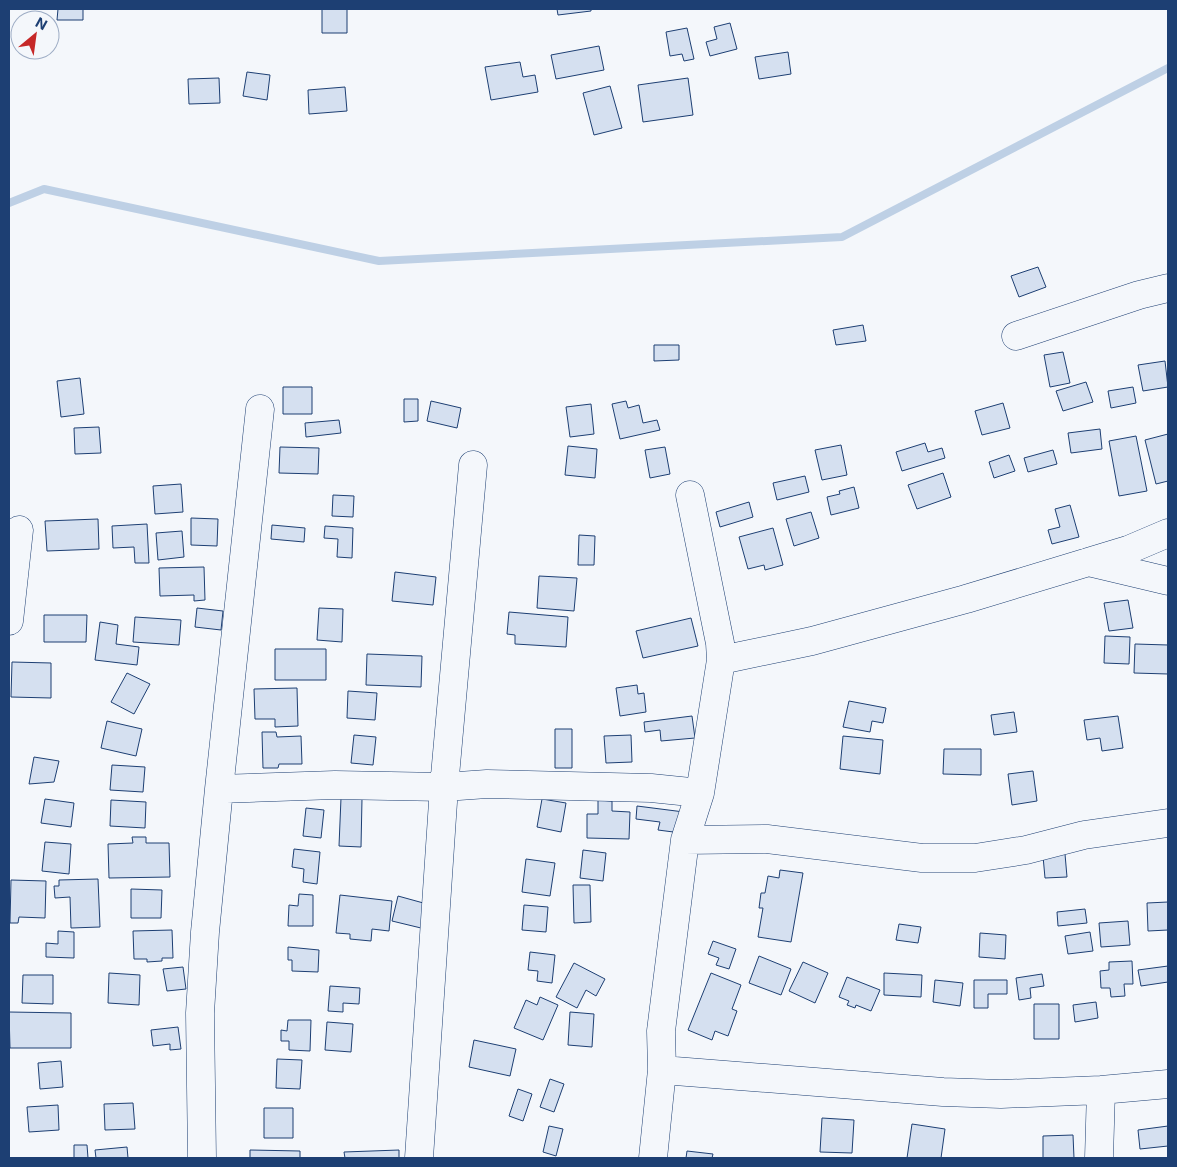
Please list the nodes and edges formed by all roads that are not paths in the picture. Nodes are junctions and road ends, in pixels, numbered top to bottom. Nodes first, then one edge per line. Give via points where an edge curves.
1 (1168, 288) edge
2 (1016, 336) dead end
3 (260, 410) dead end
4 (473, 465) dead end
5 (690, 495) dead end
6 (19, 530) dead end
7 (1168, 533) edge
8 (1088, 562) junction
9 (1168, 581) edge
10 (9, 621) edge
11 (721, 660) junction
12 (444, 787) junction
13 (219, 789) junction
14 (700, 792) junction
15 (1168, 823) edge
16 (685, 840) junction
17 (662, 1070) junction
18 (1168, 1084) edge
19 (1101, 1090) junction
20 (202, 1158) edge
21 (419, 1158) edge
22 (653, 1158) edge
23 (1099, 1158) edge

1 - 2 street
3 - 13 street
4 - 12 street
5 - 11 street
6 - 10 street
7 - 8 street
8 - 9 street
8 - 11 street via 812,641
11 - 14 street
12 - 13 street via 335,785
12 - 14 street via 506,784
12 - 21 street
13 - 20 street via 200,1013
14 - 16 street
15 - 16 street via 975,858 922,858 767,839
16 - 17 street via 661,1031
17 - 19 street via 943,1092 1001,1094
17 - 22 street
18 - 19 street
19 - 23 street

